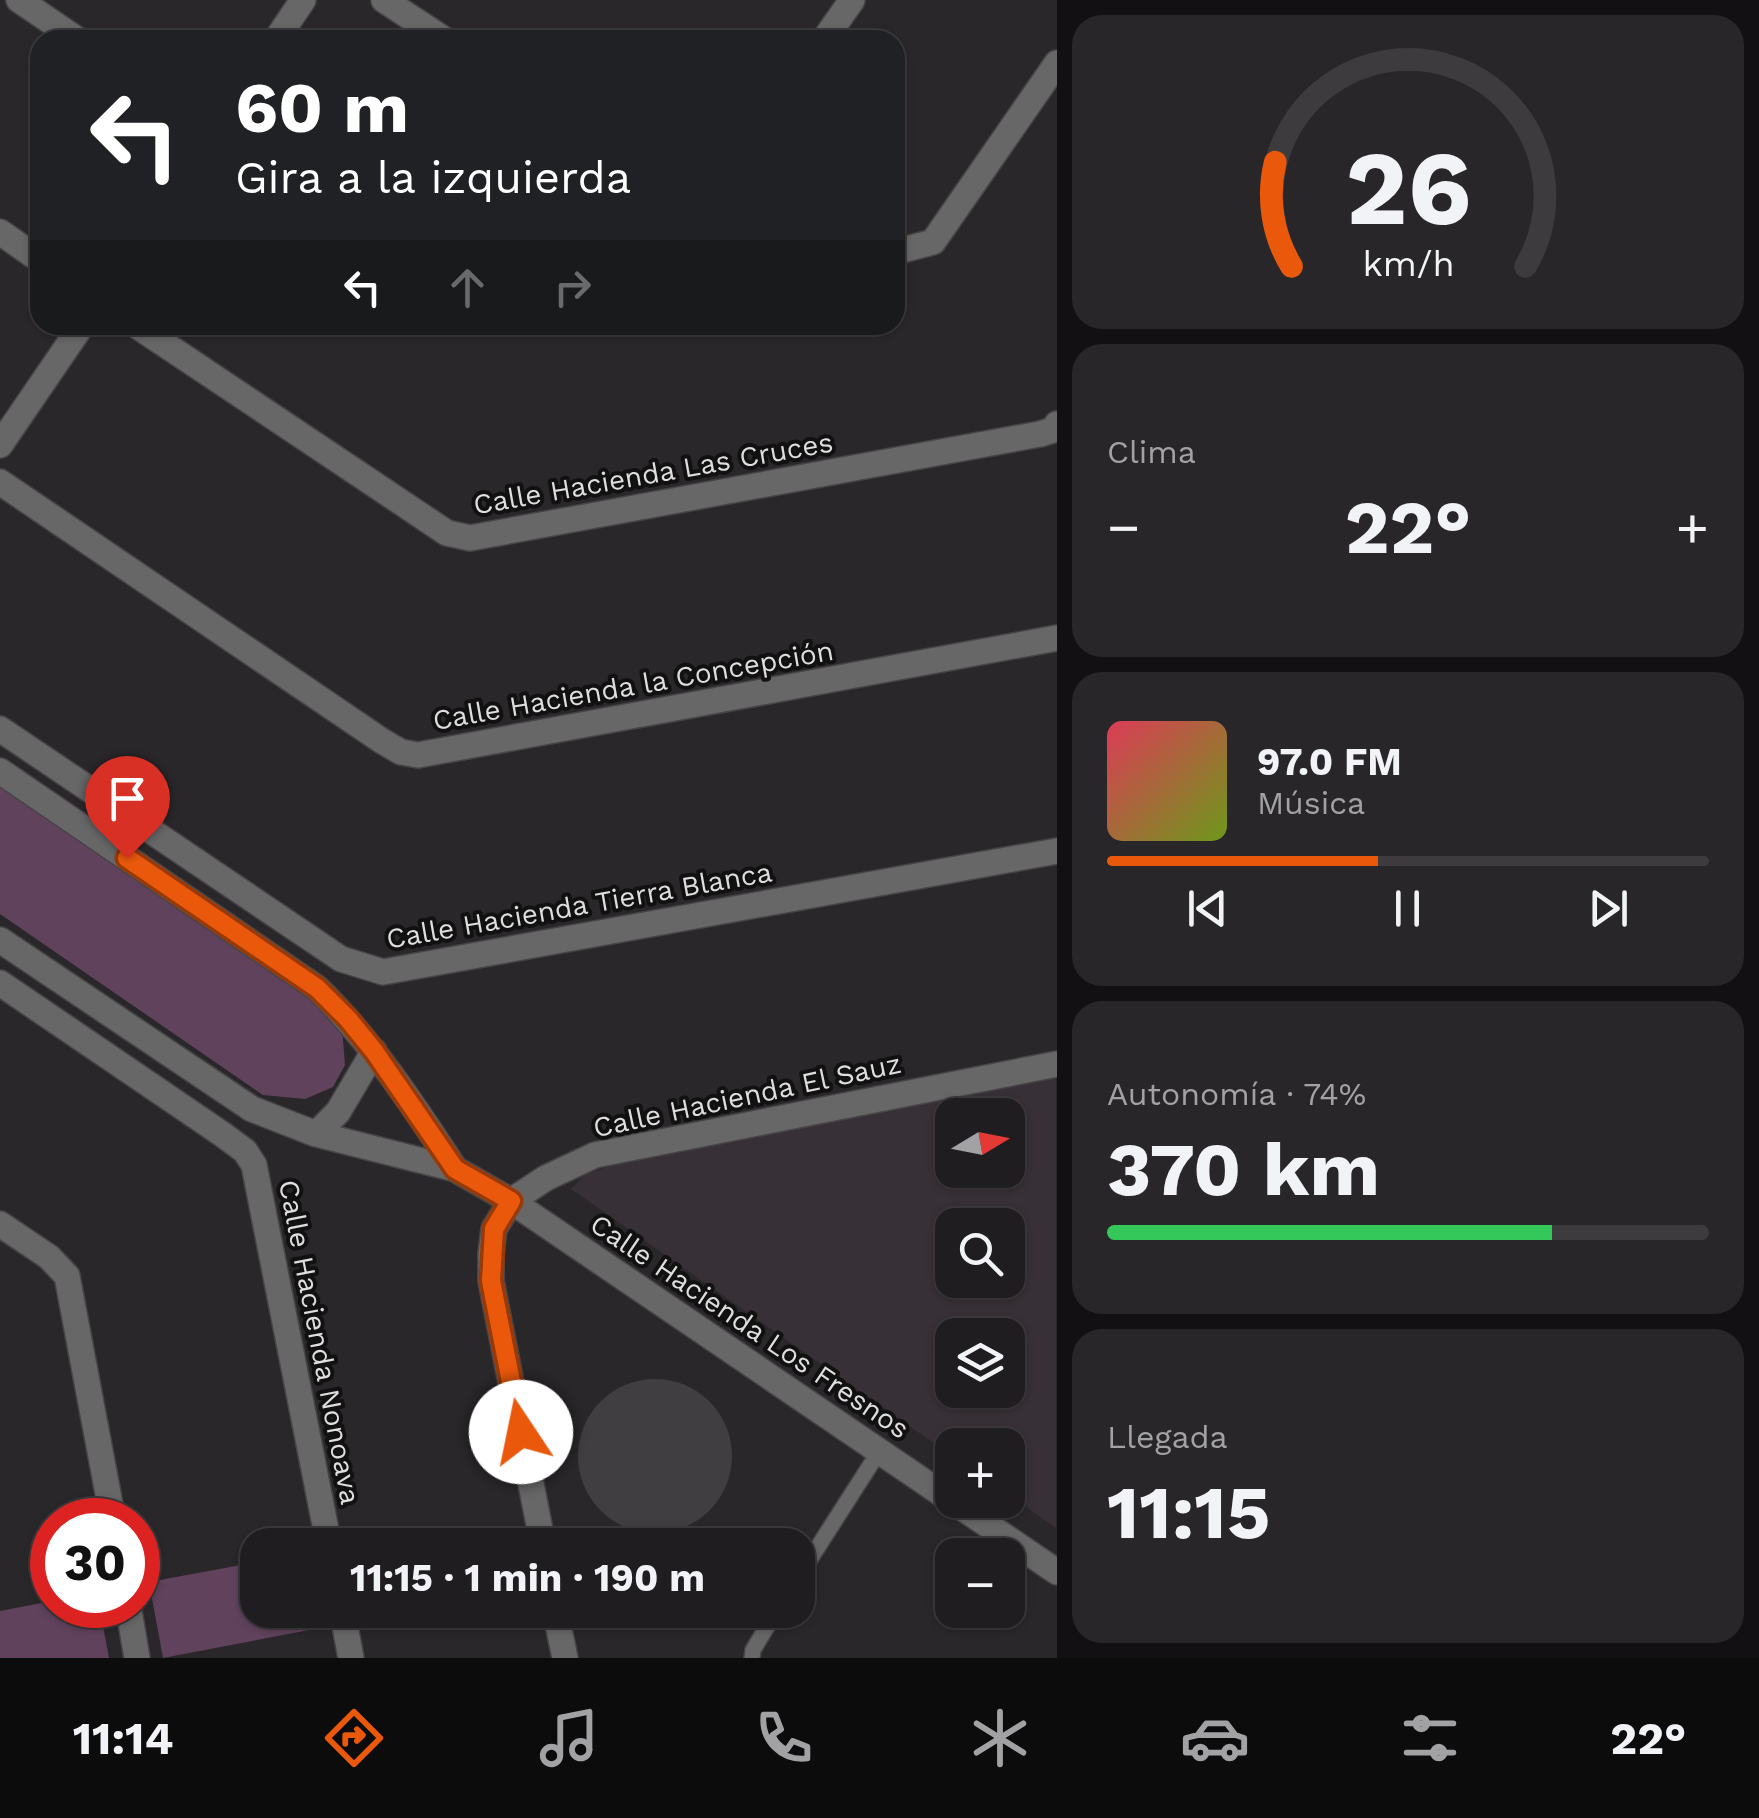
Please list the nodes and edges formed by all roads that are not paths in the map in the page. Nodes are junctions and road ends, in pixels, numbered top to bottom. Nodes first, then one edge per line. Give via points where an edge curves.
1 (19, 0) edge
2 (303, 0) edge
3 (384, 0) edge
4 (852, 0) edge
5 (63, 30) edge
6 (283, 30) edge
7 (430, 30) edge
8 (831, 30) edge
9 (1056, 63) edge
10 (0, 232) edge
11 (905, 249) edge
12 (30, 253) edge
13 (75, 335) edge
14 (151, 335) edge
15 (1056, 424) edge
16 (0, 446) edge
17 (0, 482) edge
18 (1056, 638) edge
19 (0, 729) edge
20 (0, 771) edge
21 (1056, 851) edge
22 (0, 940) edge
23 (0, 982) edge
24 (374, 1051) junction
25 (1056, 1064) edge
26 (316, 1134) junction
27 (455, 1169) junction
28 (511, 1201) junction
29 (0, 1224) edge
30 (880, 1450) junction
31 (109, 1498) edge
32 (326, 1528) edge
33 (540, 1528) edge
34 (815, 1551) edge
35 (1056, 1572) edge
36 (132, 1628) edge
37 (345, 1628) edge
38 (558, 1628) edge
39 (766, 1628) edge
40 (137, 1658) edge
41 (351, 1658) edge
42 (564, 1658) edge
43 (752, 1658) edge

1 - 5 street
2 - 6 street
3 - 7 street
4 - 8 street
9 - 11 street via 932,242
10 - 12 street
13 - 16 street
14 - 15 street, Calle Hacienda Las Cruces via 446,532 470,538 1040,434
17 - 18 street, Calle Hacienda la Concepción via 382,741 418,755
19 - 21 street, Calle Hacienda Tierra Blanca via 341,959 383,972
20 - 24 street, Calle Hacienda Los Fresnos via 317,988
22 - 26 street, Calle Hacienda Los Fresnos via 252,1109
23 - 32 street, Calle Hacienda Nonoava via 245,1150 254,1165
24 - 26 street
24 - 27 street, Calle Hacienda Los Fresnos
25 - 28 street, Calle Hacienda El Sauz via 595,1155
26 - 27 street, Calle Hacienda Los Fresnos
27 - 28 street, Calle Hacienda Los Fresnos
28 - 30 street, Calle Hacienda Los Fresnos
28 - 33 street via 494,1229 491,1281
29 - 31 street via 67,1276
30 - 34 lane
30 - 35 street, Calle Hacienda Los Fresnos
36 - 40 street
37 - 41 street
38 - 42 street
39 - 43 lane

